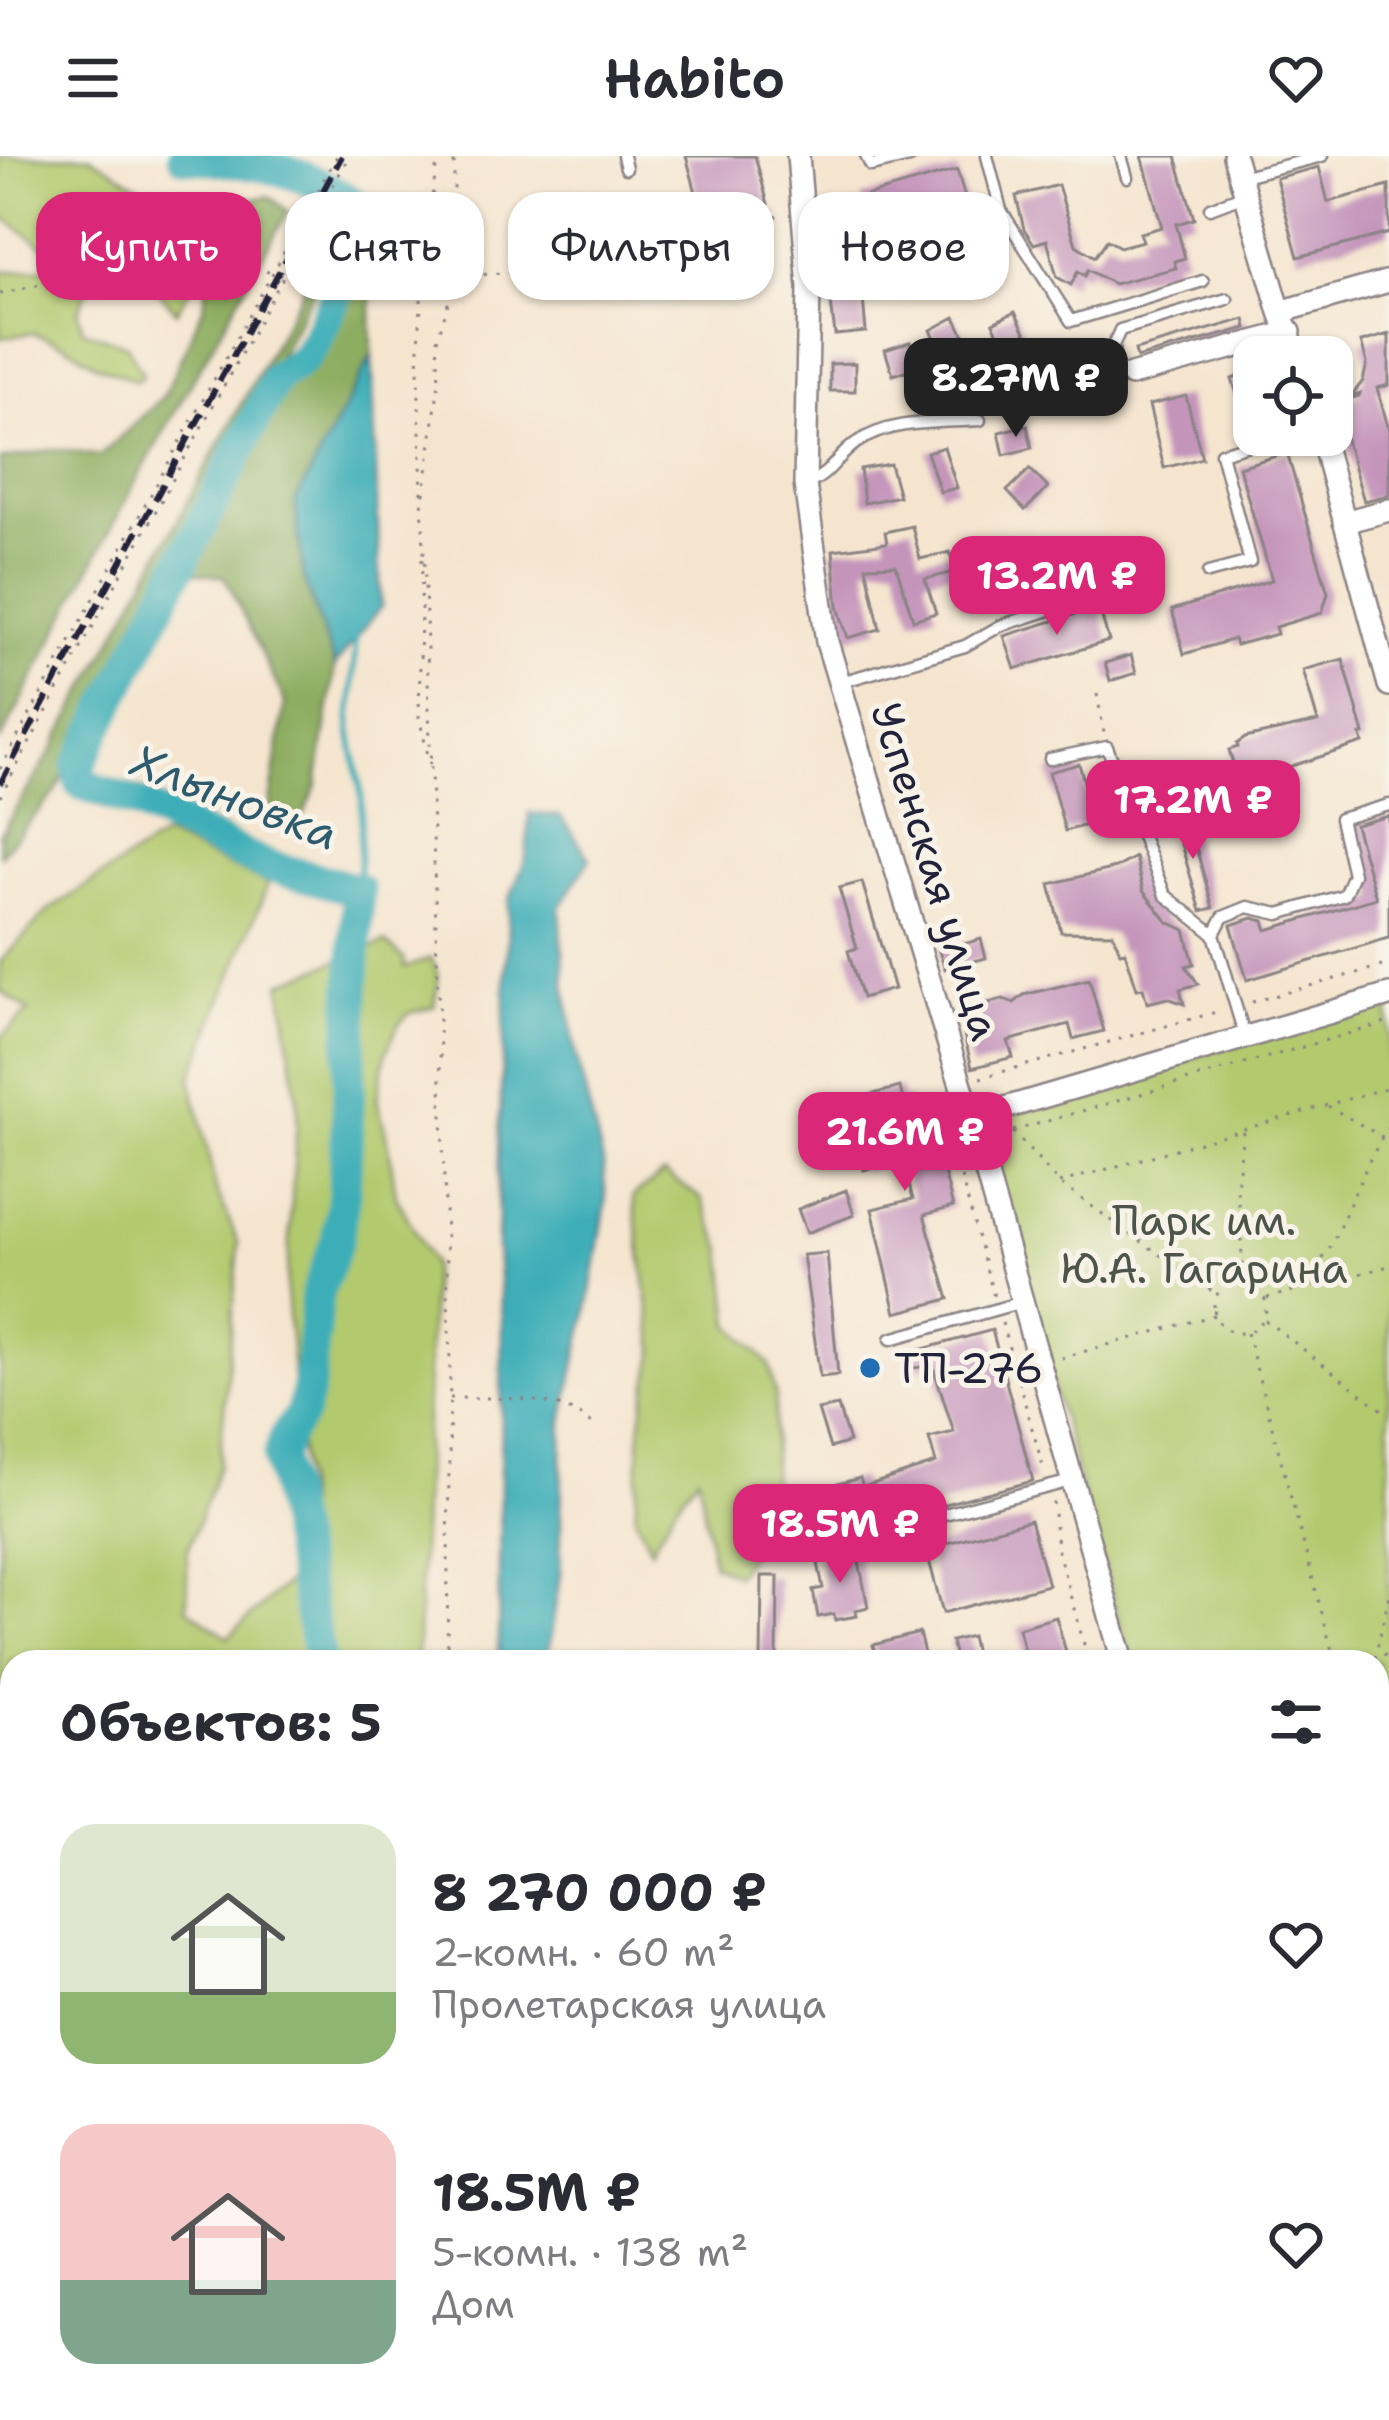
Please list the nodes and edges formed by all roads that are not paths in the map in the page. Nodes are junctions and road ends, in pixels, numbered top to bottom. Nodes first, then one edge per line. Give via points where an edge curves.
1 (798, 156) edge
2 (866, 156) edge
3 (987, 156) edge
4 (1121, 156) edge
5 (1322, 156) edge
6 (910, 157) edge
7 (1240, 176) edge
8 (1127, 177) dead end
9 (1210, 208) dead end
10 (1203, 281) dead end
11 (1389, 281) edge
12 (1226, 299) dead end
13 (1285, 322) junction
14 (1290, 336) edge
15 (1131, 375) joint
16 (980, 420) dead end
17 (1233, 449) edge
18 (1327, 456) edge
19 (805, 484) junction
20 (1389, 511) edge
21 (1344, 522) junction
22 (1208, 573) dead end
23 (1105, 592) dead end
24 (838, 683) junction
25 (1389, 685) edge
26 (1050, 759) dead end
27 (1389, 805) edge
28 (1214, 934) junction
29 (1389, 995) edge
30 (1245, 1037) junction
31 (970, 1118) junction
32 (1022, 1303) junction
33 (891, 1339) dead end
34 (1071, 1480) junction
35 (798, 1504) dead end
36 (1120, 1650) edge

1 - 19 street, Успенская улица via 809,288
2 - 6 lane via 871,166
3 - 10 lane via 1001,209 1071,321
4 - 8 lane
5 - 7 lane
7 - 9 lane
7 - 13 street
11 - 13 street
12 - 15 lane via 1120,330 1116,367
13 - 14 street
13 - 15 street
16 - 19 lane via 893,426 857,442 822,479
17 - 22 lane via 1221,453 1250,562
18 - 21 street
19 - 24 street, Успенская улица
20 - 21 street
21 - 25 street
23 - 24 lane
24 - 31 street, Успенская улица
26 - 28 lane via 1107,747 1165,895
27 - 28 lane via 1340,819 1353,874 1344,895 1279,914 1248,907 1223,916
28 - 30 lane
29 - 30 street
30 - 31 street
31 - 32 street, Успенская улица
32 - 33 lane
32 - 34 street, Успенская улица
34 - 35 lane via 818,1547 809,1546
34 - 36 street, Успенская улица

